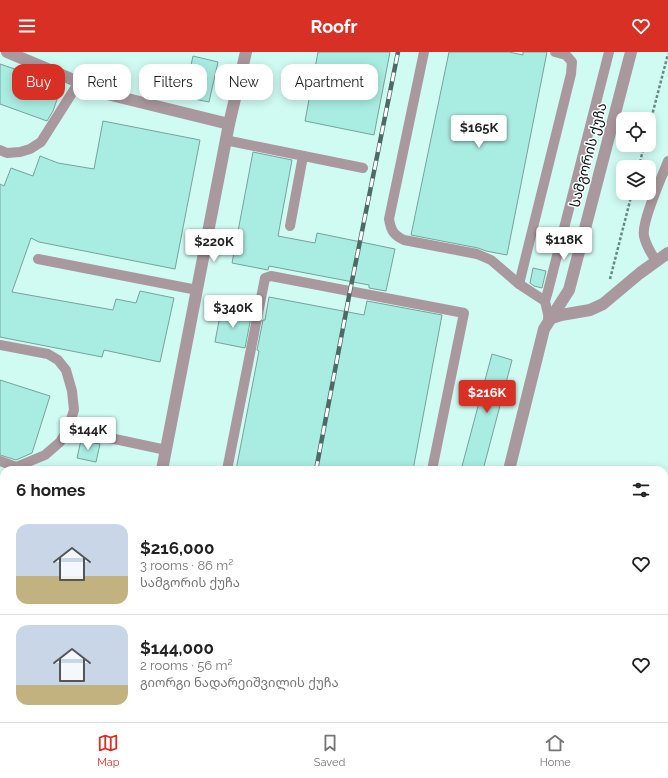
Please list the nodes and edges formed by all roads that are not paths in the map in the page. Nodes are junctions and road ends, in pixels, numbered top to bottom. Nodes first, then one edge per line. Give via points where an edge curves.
1 (7, 52) edge
2 (244, 52) edge
3 (424, 52) edge
4 (555, 52) edge
5 (609, 52) edge
6 (631, 52) edge
7 (73, 80) edge
8 (73, 91) edge
9 (131, 100) edge
10 (229, 124) junction
11 (226, 140) junction
12 (0, 150) edge
13 (303, 156) junction
14 (668, 161) edge
15 (363, 168) dead end
16 (290, 226) dead end
17 (668, 253) edge
18 (38, 259) dead end
19 (656, 261) junction
20 (520, 284) junction
21 (197, 290) junction
22 (545, 301) junction
23 (549, 319) junction
24 (0, 345) edge
25 (68, 429) junction
26 (166, 450) junction
27 (0, 461) edge
28 (13, 466) edge
29 (18, 466) edge
30 (163, 466) edge
31 (228, 466) edge
32 (433, 466) edge
33 (510, 466) edge

1 - 7 street
2 - 10 street
3 - 20 lane via 389,219 391,229 404,240 477,254 491,260
4 - 20 lane via 566,54 572,62 571,74
5 - 22 lane
6 - 23 street, სამგორის ქუჩა via 568,290
8 - 12 lane via 41,142 20,152 7,153
9 - 10 street
10 - 11 street
11 - 13 lane
11 - 21 street
13 - 15 lane
13 - 16 lane
14 - 19 lane via 644,222 643,234 647,248
17 - 19 street
18 - 21 lane
19 - 23 street via 603,304 590,310
20 - 22 lane
21 - 26 street
22 - 23 lane
23 - 33 street, სამგორის ქუჩა via 544,329
24 - 25 lane via 48,354 58,360 66,370 72,391 74,410
25 - 26 lane
25 - 29 lane via 60,442 45,455
26 - 30 street
27 - 28 lane
31 - 32 lane via 265,278 271,276 464,313

